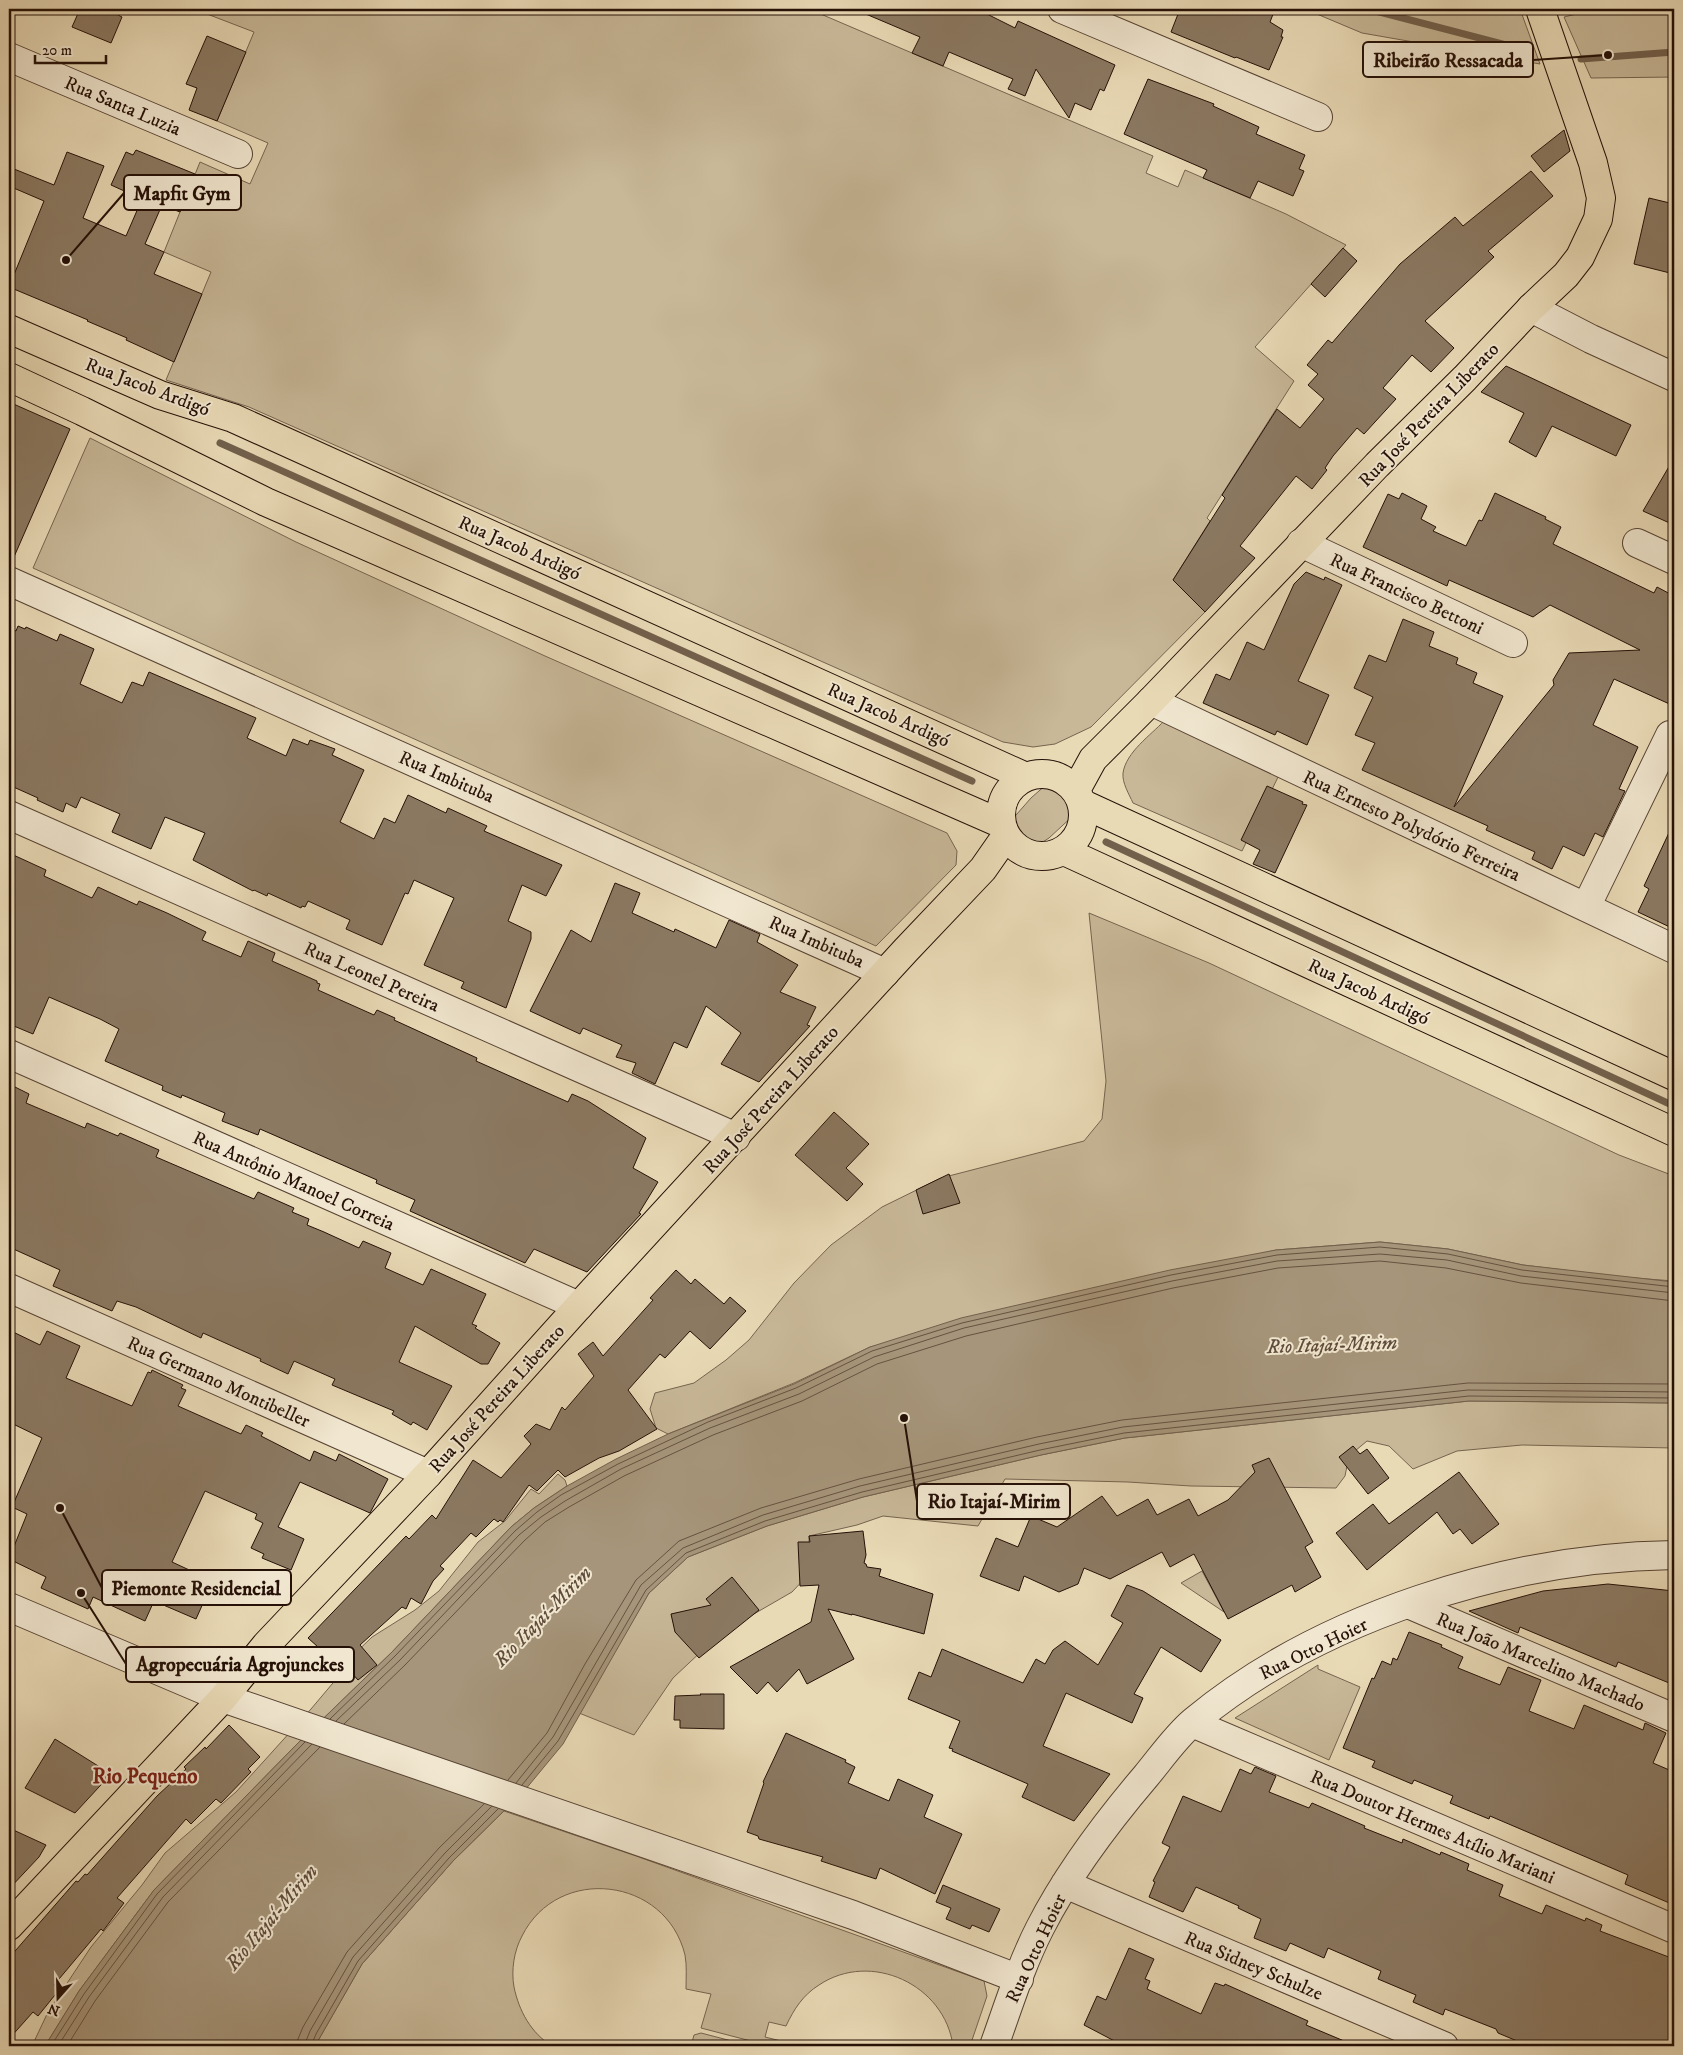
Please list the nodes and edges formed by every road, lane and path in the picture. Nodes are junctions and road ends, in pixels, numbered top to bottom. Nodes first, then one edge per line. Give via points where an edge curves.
1 (1062, 9) edge
2 (1540, 9) edge
3 (9, 57) edge
4 (1318, 117) dead end
5 (238, 154) dead end
6 (1531, 308) junction
7 (9, 329) edge
8 (9, 377) edge
9 (1674, 378) edge
10 (1637, 542) dead end
11 (1301, 543) junction
12 (1674, 560) edge
13 (9, 581) edge
14 (1513, 643) dead end
15 (1151, 701) junction
16 (1674, 737) edge
17 (1093, 758) junction
18 (1039, 776) junction
19 (1079, 797) junction
20 (9, 815) edge
21 (1004, 830) junction
22 (1064, 851) junction
23 (1027, 854) junction
24 (983, 869) junction
25 (1586, 907) junction
26 (1674, 948) edge
27 (885, 973) junction
28 (9, 1054) edge
29 (1674, 1076) edge
30 (1674, 1132) edge
31 (736, 1137) junction
32 (9, 1288) edge
33 (579, 1306) junction
34 (428, 1474) junction
35 (1674, 1555) edge
36 (1408, 1604) junction
37 (9, 1607) edge
38 (223, 1698) junction
39 (1674, 1718) edge
40 (1192, 1723) junction
41 (1065, 1884) junction
42 (9, 1926) edge
43 (1674, 1929) edge
44 (1019, 1979) junction
45 (994, 2046) edge
46 (1444, 2046) edge

1 - 4 street
2 - 6 main road, Rua José Pereira Liberato via 1592,162 1600,198 1598,219 1580,257
3 - 5 street, Rua Santa Luzia
6 - 9 street
6 - 11 main road, Rua José Pereira Liberato
7 - 18 main road, Rua Jacob Ardigó via 160,395 233,418
8 - 21 main road via 266,502
10 - 12 street
11 - 14 street, Rua Francisco Bettoni
11 - 15 main road, Rua José Pereira Liberato
13 - 27 street, Rua Imbituba
15 - 17 main road, Rua José Pereira Liberato
15 - 25 street, Rua Ernesto Polydório Ferreira
16 - 25 street via 1670,735
17 - 18 main road, Rua José Pereira Liberato
17 - 19 main road, Rua José Pereira Liberato
18 - 19 main road via 1065,780
18 - 21 main road via 1016,782 1003,801 1000,813
19 - 22 main road via 1084,815 1081,831
19 - 29 main road
20 - 31 street, Rua Leonel Pereira
21 - 23 main road via 1017,848
21 - 24 main road, Rua José Pereira Liberato
22 - 23 main road via 1052,856
22 - 30 main road, Rua Jacob Ardigó
23 - 24 main road, Rua José Pereira Liberato
24 - 27 main road, Rua José Pereira Liberato
25 - 26 street, Rua Ernesto Polydório Ferreira
27 - 31 main road, Rua José Pereira Liberato
28 - 33 street, Rua Antônio Manoel Correia
31 - 33 main road, Rua José Pereira Liberato
32 - 34 street, Rua Germano Montibeller
33 - 34 main road, Rua José Pereira Liberato
34 - 38 main road, Rua José Pereira Liberato via 266,1646
35 - 36 street, Rua Otto Hoier via 1544,1567
36 - 39 street, Rua João Marcelino Machado
36 - 40 street, Rua Otto Hoier via 1307,1647 1266,1669
37 - 38 street
38 - 42 main road, Rua José Pereira Liberato
38 - 44 street via 853,1915
40 - 41 street, Rua Otto Hoier via 1094,1840
40 - 43 street, Rua Doutor Hermes Atílio Mariani
41 - 44 street, Rua Otto Hoier via 1039,1929
41 - 46 street, Rua Sidney Schulze
44 - 45 street, Rua Otto Hoier

